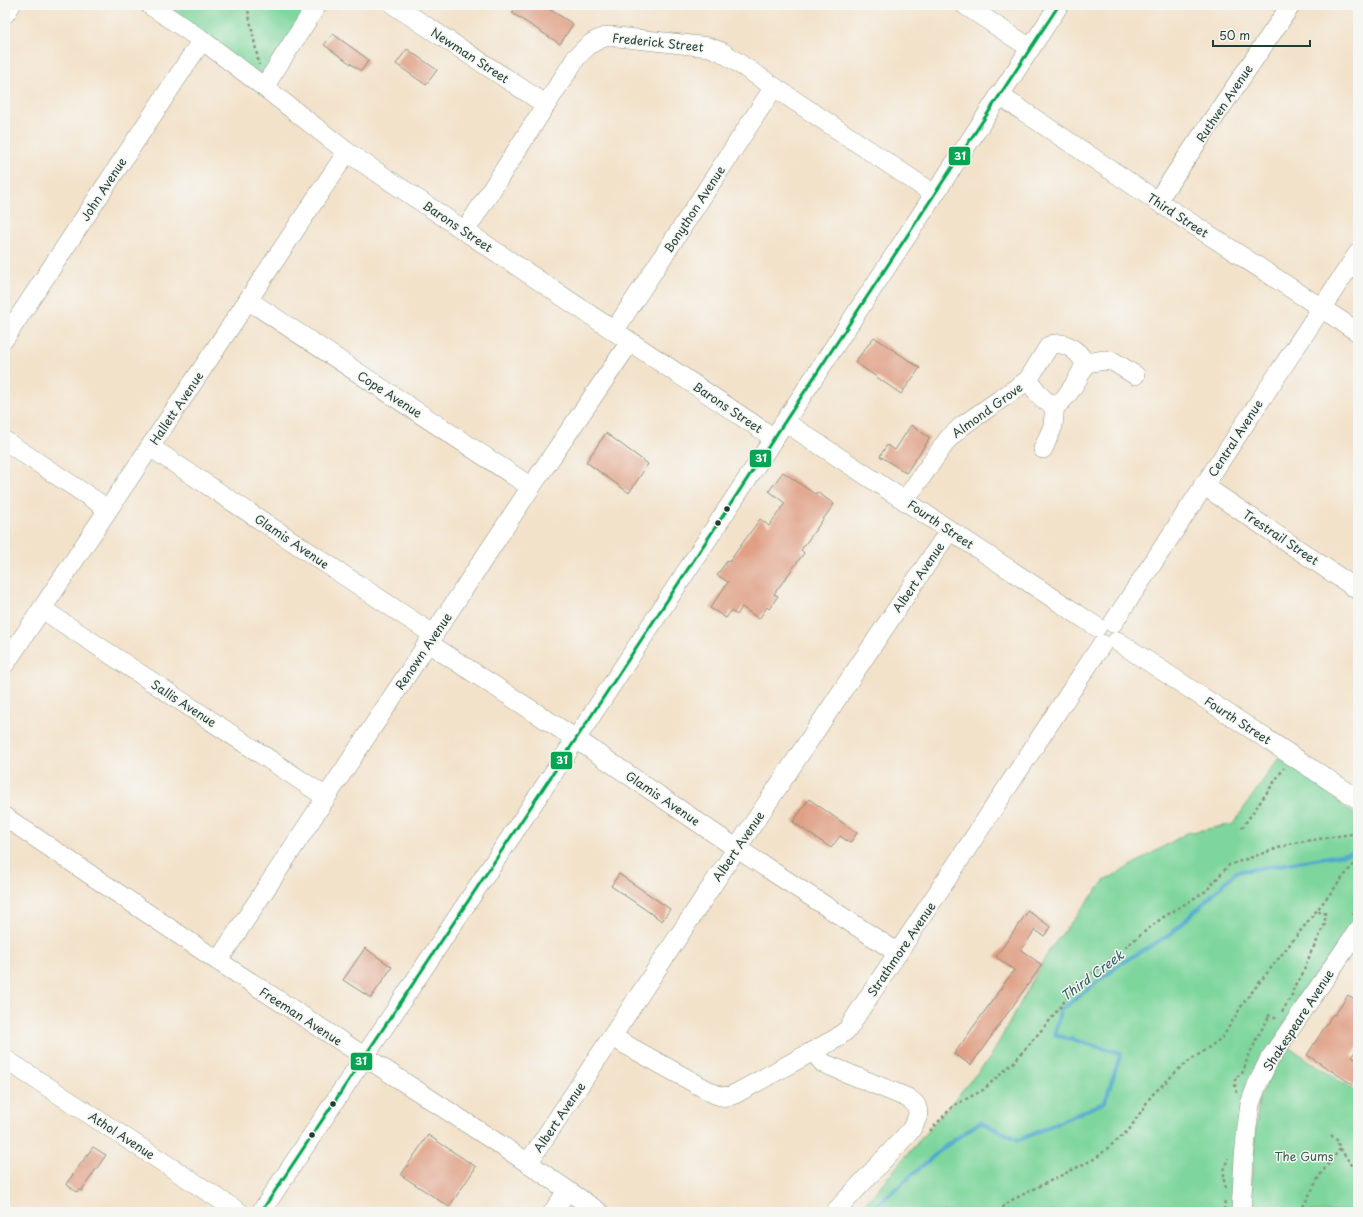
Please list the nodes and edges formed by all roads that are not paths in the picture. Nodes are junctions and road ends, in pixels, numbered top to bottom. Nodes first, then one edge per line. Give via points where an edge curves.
1 (11, 5) edge
2 (150, 5) edge
3 (317, 5) edge
4 (394, 5) edge
5 (965, 5) edge
6 (1058, 5) edge
7 (1290, 5) edge
8 (5, 14) edge
9 (202, 40) junction
10 (1030, 48) junction
11 (264, 87) junction
12 (774, 87) junction
13 (999, 95) junction
14 (545, 104) junction
15 (347, 152) junction
16 (934, 194) junction
17 (1157, 201) junction
18 (465, 231) junction
19 (1358, 253) edge
20 (248, 300) junction
21 (1321, 308) junction
22 (614, 331) junction
23 (1358, 332) edge
24 (5, 338) edge
25 (630, 342) junction
26 (1085, 363) junction
27 (1135, 375) dead end
28 (1028, 380) junction
29 (1055, 404) junction
30 (785, 422) junction
31 (774, 438) junction
32 (5, 441) edge
33 (150, 447) junction
34 (1043, 449) dead end
35 (1204, 485) junction
36 (532, 487) junction
37 (905, 500) junction
38 (108, 509) junction
39 (949, 531) junction
40 (1358, 590) edge
41 (42, 609) junction
42 (1107, 634) junction
43 (431, 639) junction
44 (5, 664) edge
45 (576, 739) junction
46 (326, 797) junction
47 (1358, 799) edge
48 (5, 816) edge
49 (737, 848) junction
50 (1358, 930) edge
51 (898, 953) junction
52 (1351, 953) edge
53 (218, 961) junction
54 (612, 1037) junction
55 (813, 1051) junction
56 (364, 1057) junction
57 (5, 1059) edge
58 (528, 1163) junction
59 (567, 1191) junction
60 (239, 1212) edge
61 (261, 1212) edge
62 (553, 1212) edge
63 (598, 1212) edge
64 (835, 1212) edge
65 (1241, 1212) edge

1 - 8 street
2 - 9 street, Barons Street
3 - 11 street
4 - 14 street, Newman Street
5 - 10 street
6 - 10 street
7 - 17 street, Ruthven Avenue
9 - 11 street, Barons Street
9 - 24 street, John Avenue
10 - 13 street
11 - 15 street, Barons Street
12 - 14 street, Frederick Street via 722,52 709,47 609,36 599,38 584,49
12 - 16 street, Frederick Street
12 - 22 street, Bonython Avenue
13 - 16 street
13 - 17 street, Third Street
14 - 18 street, Frederick Street
15 - 18 street, Barons Street
15 - 20 street, Hallett Avenue
16 - 30 street
17 - 21 street, Third Street
18 - 22 street, Barons Street
19 - 21 street, Central Avenue
20 - 33 street, Hallett Avenue
20 - 36 street, Cope Avenue
21 - 23 street, Third Street
21 - 35 street, Central Avenue
22 - 25 street, Barons Street
25 - 31 street, Barons Street
25 - 36 street, Renown Avenue
26 - 27 street via 1104,360 1114,362
26 - 28 street, Almond Grove via 1074,350 1060,343 1054,344 1046,350
26 - 29 street via 1081,375 1060,403
28 - 29 street, Almond Grove via 1048,402
28 - 37 street, Almond Grove via 962,426 948,439
29 - 34 street via 1053,426
30 - 31 street
30 - 37 street, Fourth Street
31 - 45 street
32 - 38 street
33 - 38 street, Hallett Avenue
33 - 43 street, Glamis Avenue
35 - 40 street, Trestrail Street
35 - 42 street, Central Avenue
36 - 43 street, Renown Avenue
37 - 39 street, Fourth Street
38 - 41 street, Hallett Avenue
39 - 42 street, Fourth Street
39 - 49 street, Albert Avenue
41 - 44 street, Hallett Avenue
41 - 46 street, Sallis Avenue
42 - 47 street, Fourth Street
42 - 51 street, Strathmore Avenue
43 - 45 street, Glamis Avenue
43 - 46 street, Renown Avenue
45 - 49 street, Glamis Avenue
45 - 56 street
46 - 53 street, Renown Avenue
48 - 53 street, Freeman Avenue
49 - 51 street, Glamis Avenue
49 - 54 street, Albert Avenue
50 - 52 street, Shakespeare Avenue
51 - 55 street, Strathmore Avenue via 848,1029
52 - 65 street, Shakespeare Avenue via 1269,1060 1257,1086 1250,1104 1247,1126
53 - 56 street, Freeman Avenue
54 - 55 street, Strathmore Avenue via 722,1097 735,1094
54 - 58 street, Albert Avenue
55 - 64 street via 823,1063 908,1098 916,1105 917,1112 910,1131
56 - 58 street, Freeman Avenue
56 - 61 street
57 - 60 street, Athol Avenue
58 - 59 street, Freeman Avenue
59 - 62 street
59 - 63 street, Freeman Avenue

